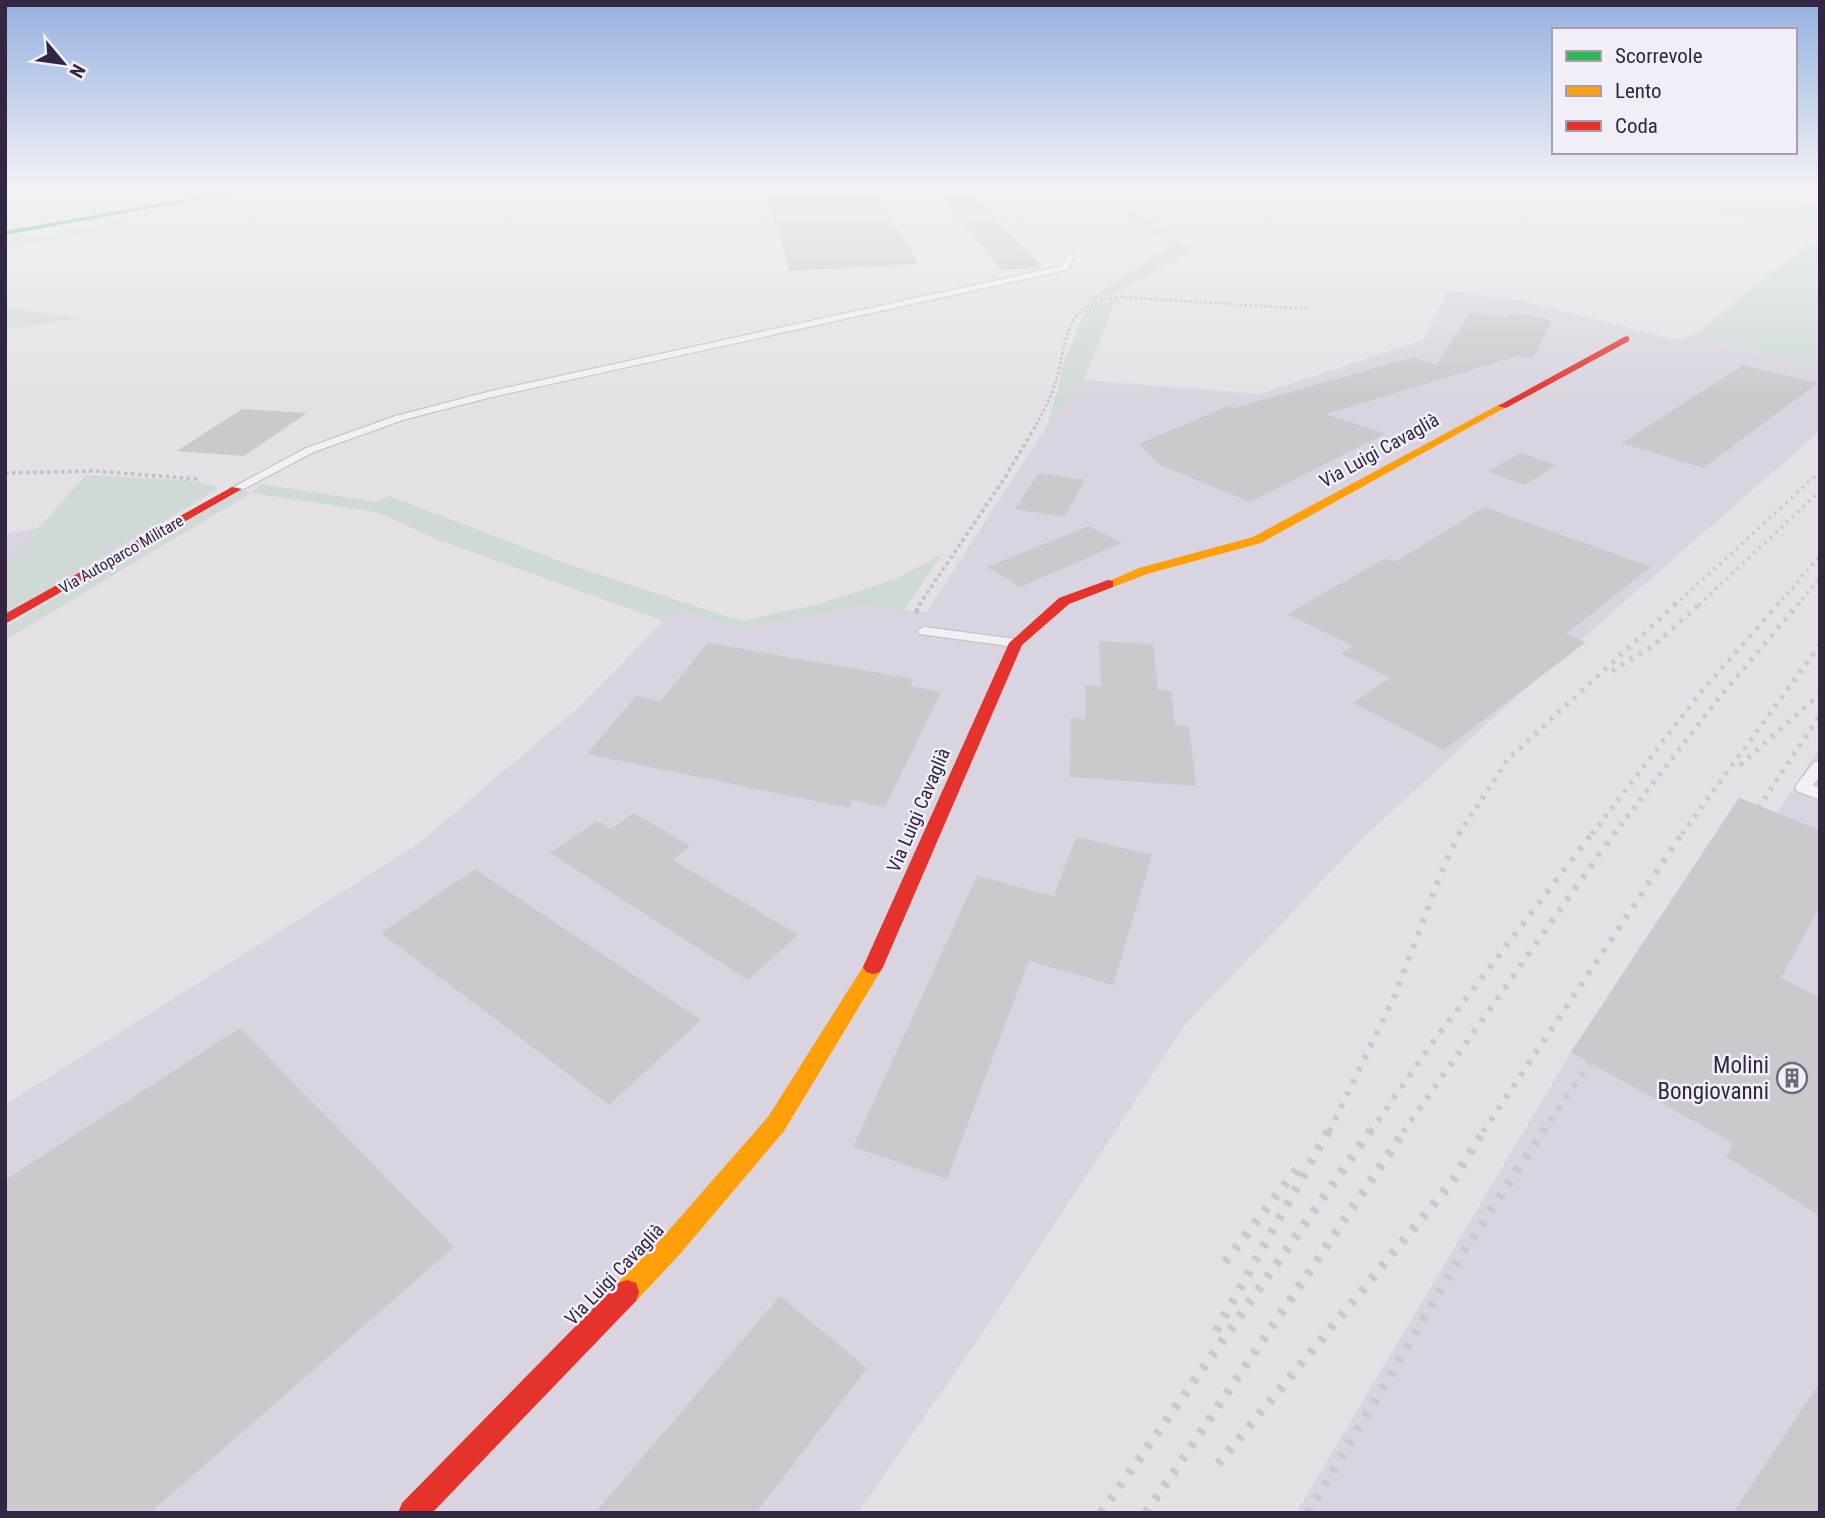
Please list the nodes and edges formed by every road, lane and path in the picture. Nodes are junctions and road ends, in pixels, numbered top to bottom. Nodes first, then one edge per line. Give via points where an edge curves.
1 (1069, 259) edge
2 (1309, 309) dead end
3 (1626, 339) dead end
4 (5, 473) edge
5 (236, 489) junction
6 (5, 620) edge
7 (924, 631) joint
8 (1016, 643) junction
9 (1820, 766) edge
10 (1820, 794) edge
11 (412, 1513) edge

1 - 5 lane via 1064,268 399,418 310,450
2 - 7 path via 1118,297 1084,307 1072,324 1050,398 1034,429 920,600 914,617
3 - 8 main road, Via Luigi Cavaglià via 1257,540 1143,570 1064,601
4 - 5 path via 94,471 178,476
5 - 6 main road, Via Autoparco Militare
7 - 8 lane
8 - 11 main road, Via Luigi Cavaglià via 868,979 776,1124 671,1246
9 - 10 lane via 1803,787

